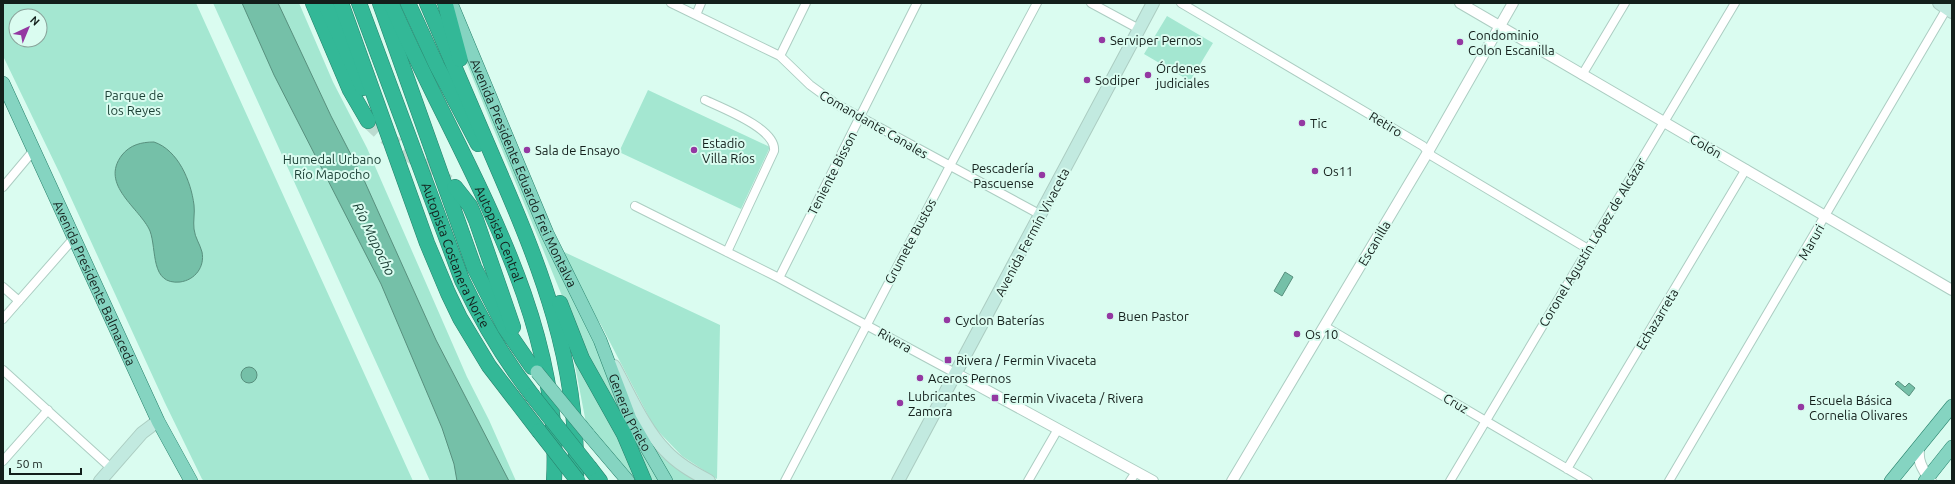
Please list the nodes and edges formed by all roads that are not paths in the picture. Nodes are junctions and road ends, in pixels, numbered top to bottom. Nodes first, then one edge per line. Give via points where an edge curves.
1 (313, 3) edge
2 (325, 3) edge
3 (341, 3) edge
4 (359, 3) edge
5 (380, 3) edge
6 (391, 3) edge
7 (408, 3) edge
8 (427, 3) edge
9 (446, 3) edge
10 (451, 3) edge
11 (671, 3) edge
12 (701, 3) edge
13 (806, 3) edge
14 (917, 3) edge
15 (1037, 3) edge
16 (1091, 3) edge
17 (1153, 3) edge
18 (1181, 3) edge
19 (1460, 3) edge
20 (1513, 3) edge
21 (1625, 3) edge
22 (1735, 3) edge
23 (1947, 6) edge
24 (696, 15) junction
25 (1499, 26) junction
26 (1139, 29) junction
27 (780, 56) junction
28 (1582, 74) junction
29 (3, 83) edge
30 (705, 100) dead end
31 (860, 118) junction
32 (368, 121) tunnel mouth
33 (1664, 122) junction
34 (478, 123) junction
35 (387, 133) junction
36 (34, 150) junction
37 (1428, 152) junction
38 (949, 167) junction
39 (1746, 170) junction
40 (3, 187) edge
41 (512, 202) junction
42 (635, 206) dead end
43 (1041, 215) junction
44 (1826, 216) junction
45 (527, 236) junction
46 (74, 238) junction
47 (1588, 249) junction
48 (727, 252) junction
49 (779, 278) junction
50 (3, 287) edge
51 (1952, 290) edge
52 (522, 293) junction
53 (19, 301) junction
54 (3, 319) edge
55 (867, 324) junction
56 (1324, 326) junction
57 (600, 340) junction
58 (534, 369) junction
59 (3, 370) edge
60 (955, 373) junction
61 (1952, 406) edge
62 (48, 410) junction
63 (158, 421) junction
64 (1486, 421) junction
65 (1058, 429) junction
66 (1920, 444) junction
67 (1952, 447) edge
68 (3, 461) edge
69 (111, 468) junction
70 (1567, 469) junction
71 (1136, 472) junction
72 (1928, 480) edge
73 (100, 481) edge
74 (191, 481) edge
75 (554, 481) edge
76 (577, 481) edge
77 (600, 481) edge
78 (628, 481) edge
79 (644, 481) edge
80 (666, 481) edge
81 (709, 481) edge
82 (785, 481) edge
83 (898, 481) edge
84 (1028, 481) edge
85 (1130, 481) edge
86 (1153, 481) edge
87 (1232, 481) edge
88 (1450, 481) edge
89 (1588, 481) edge
90 (1669, 481) edge
91 (1891, 481) edge

1 - 32 highway via 350,90
2 - 35 highway via 346,53
3 - 35 highway, Autopista Costanera Norte
4 - 77 highway, Autopista Costanera Norte, bridge via 474,307 492,339 532,395
5 - 58 highway via 474,267 505,328
6 - 52 highway, Autopista Central via 492,213
7 - 41 highway via 455,103
8 - 34 highway, Autopista Central
9 - 34 highway
10 - 57 main road, Avenida Presidente Eduardo Frei Montalva via 550,238
11 - 24 street, Comandante Canales
12 - 24 street
13 - 27 street
14 - 31 street, Teniente Bisson
15 - 38 street, Grumete Bustos
16 - 26 street
17 - 26 main road, Avenida Fermín Vivaceta
18 - 37 street, Retiro via 1423,146
19 - 25 street, Colón
20 - 25 street, Escanilla
21 - 28 street
22 - 33 street, Coronel Agustín López de Alcázar
23 - 44 street, Maruri
24 - 27 street, Comandante Canales
25 - 28 street, Colón
25 - 37 street, Escanilla
26 - 43 main road, Avenida Fermín Vivaceta
27 - 31 street, Comandante Canales via 818,91
28 - 33 street, Colón
29 - 36 main road, Avenida Presidente Balmaceda
30 - 48 street via 752,124 772,139 774,144 774,151
31 - 38 street, Comandante Canales
31 - 49 street, Teniente Bisson
33 - 39 street, Colón
33 - 47 street, Coronel Agustín López de Alcázar
34 - 41 highway, Autopista Central
35 - 76 highway, Autopista Costanera Norte, bridge via 435,264 460,318 489,366
36 - 40 street
36 - 46 main road, Avenida Presidente Balmaceda
37 - 47 street, Retiro
37 - 56 street, Escanilla
38 - 43 street, Comandante Canales
38 - 55 street, Grumete Bustos
39 - 44 street, Colón
39 - 70 street, Echazarreta
41 - 45 highway, Autopista Central
42 - 48 street, Rivera
43 - 60 main road, Avenida Fermín Vivaceta
44 - 51 street, Colón
44 - 90 street, Maruri
45 - 76 highway, Autopista Central via 555,316 566,361 574,411
45 - 79 highway via 554,291 582,360 624,434
46 - 53 street
46 - 63 main road, Avenida Presidente Balmaceda
47 - 64 street, Coronel Agustín López de Alcázar
48 - 49 street, Rivera
49 - 55 street, Rivera
50 - 53 street
52 - 58 highway via 484,218 470,198 454,186 470,206 513,328
52 - 75 highway, Autopista Central via 538,340 550,395 555,435
53 - 54 street
55 - 60 street, Rivera
55 - 82 street, Grumete Bustos
56 - 64 street, Cruz
56 - 87 street, Escanilla
57 - 80 main road, General Prieto via 630,419
57 - 81 main road via 654,437 681,464
58 - 78 main road, bridge
59 - 62 street
60 - 65 street, Rivera
60 - 83 main road, Avenida Fermín Vivaceta
61 - 66 main road
62 - 68 street
62 - 69 street
63 - 69 main road via 142,433
63 - 74 main road, Avenida Presidente Balmaceda
64 - 70 street, Cruz
64 - 88 street, Coronel Agustín López de Alcázar
65 - 71 street, Rivera
65 - 84 street
66 - 72 street via 1919,459
66 - 91 main road
67 - 72 main road
69 - 73 main road
70 - 89 street, Cruz
71 - 85 street
71 - 86 street, Rivera

